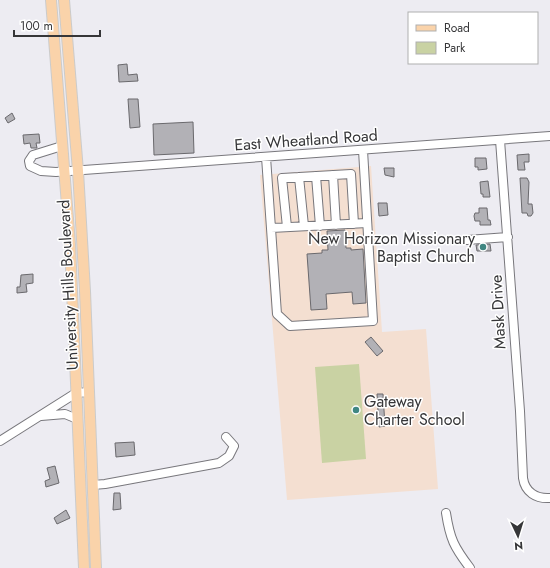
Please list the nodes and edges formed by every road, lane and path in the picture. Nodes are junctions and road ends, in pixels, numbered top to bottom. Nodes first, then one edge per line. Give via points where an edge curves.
1 (51, 0) edge
2 (64, 0) edge
3 (58, 88) junction
4 (71, 88) junction
5 (72, 107) junction
6 (60, 108) junction
7 (550, 136) edge
8 (500, 140) junction
9 (62, 146) junction
10 (363, 150) junction
11 (266, 157) junction
12 (78, 171) junction
13 (64, 172) junction
14 (333, 175) junction
15 (316, 176) junction
16 (299, 177) junction
17 (367, 223) junction
18 (354, 224) junction
19 (336, 225) junction
20 (304, 226) junction
21 (320, 226) junction
22 (287, 227) junction
23 (271, 228) junction
24 (508, 237) junction
25 (467, 240) dead end
26 (89, 392) junction
27 (76, 393) junction
28 (36, 417) junction
29 (77, 419) junction
30 (226, 438) dead end
31 (0, 440) edge
32 (93, 485) junction
33 (80, 486) junction
34 (550, 498) edge
35 (446, 513) dead end
36 (84, 568) edge
37 (96, 568) edge
38 (470, 568) edge

1 - 3 main road, University Hills Boulevard
2 - 4 main road, University Hills Boulevard
3 - 4 main road
3 - 6 main road, University Hills Boulevard
4 - 5 main road, University Hills Boulevard
5 - 6 main road
5 - 12 main road, University Hills Boulevard
6 - 9 main road, University Hills Boulevard
7 - 8 street, East Wheatland Road
8 - 10 street, East Wheatland Road
8 - 24 street, Mask Drive
9 - 13 main road, University Hills Boulevard
9 - 13 street, East Wheatland Road via 33,154 29,164 33,169 41,171
10 - 11 street, East Wheatland Road
10 - 17 street
11 - 12 street, East Wheatland Road
11 - 23 street
12 - 13 street, East Wheatland Road
12 - 26 main road, University Hills Boulevard
13 - 27 main road, University Hills Boulevard
14 - 15 street
14 - 18 street via 351,174
14 - 19 street
15 - 16 street
15 - 21 street
16 - 20 street
16 - 22 street via 282,178
17 - 18 street
17 - 23 street via 373,321 290,326 277,314
18 - 19 street
19 - 21 street
20 - 21 street
20 - 22 street
22 - 23 street
24 - 25 street
24 - 34 street, Mask Drive via 524,482 526,489 538,497
26 - 27 street
26 - 32 main road, University Hills Boulevard
27 - 28 street
27 - 29 main road, University Hills Boulevard
28 - 29 street via 66,414
28 - 31 street
29 - 33 main road, University Hills Boulevard
30 - 32 street via 234,446 229,456 219,463
32 - 33 main road
32 - 37 main road, University Hills Boulevard
33 - 36 main road, University Hills Boulevard
35 - 38 street via 455,549

